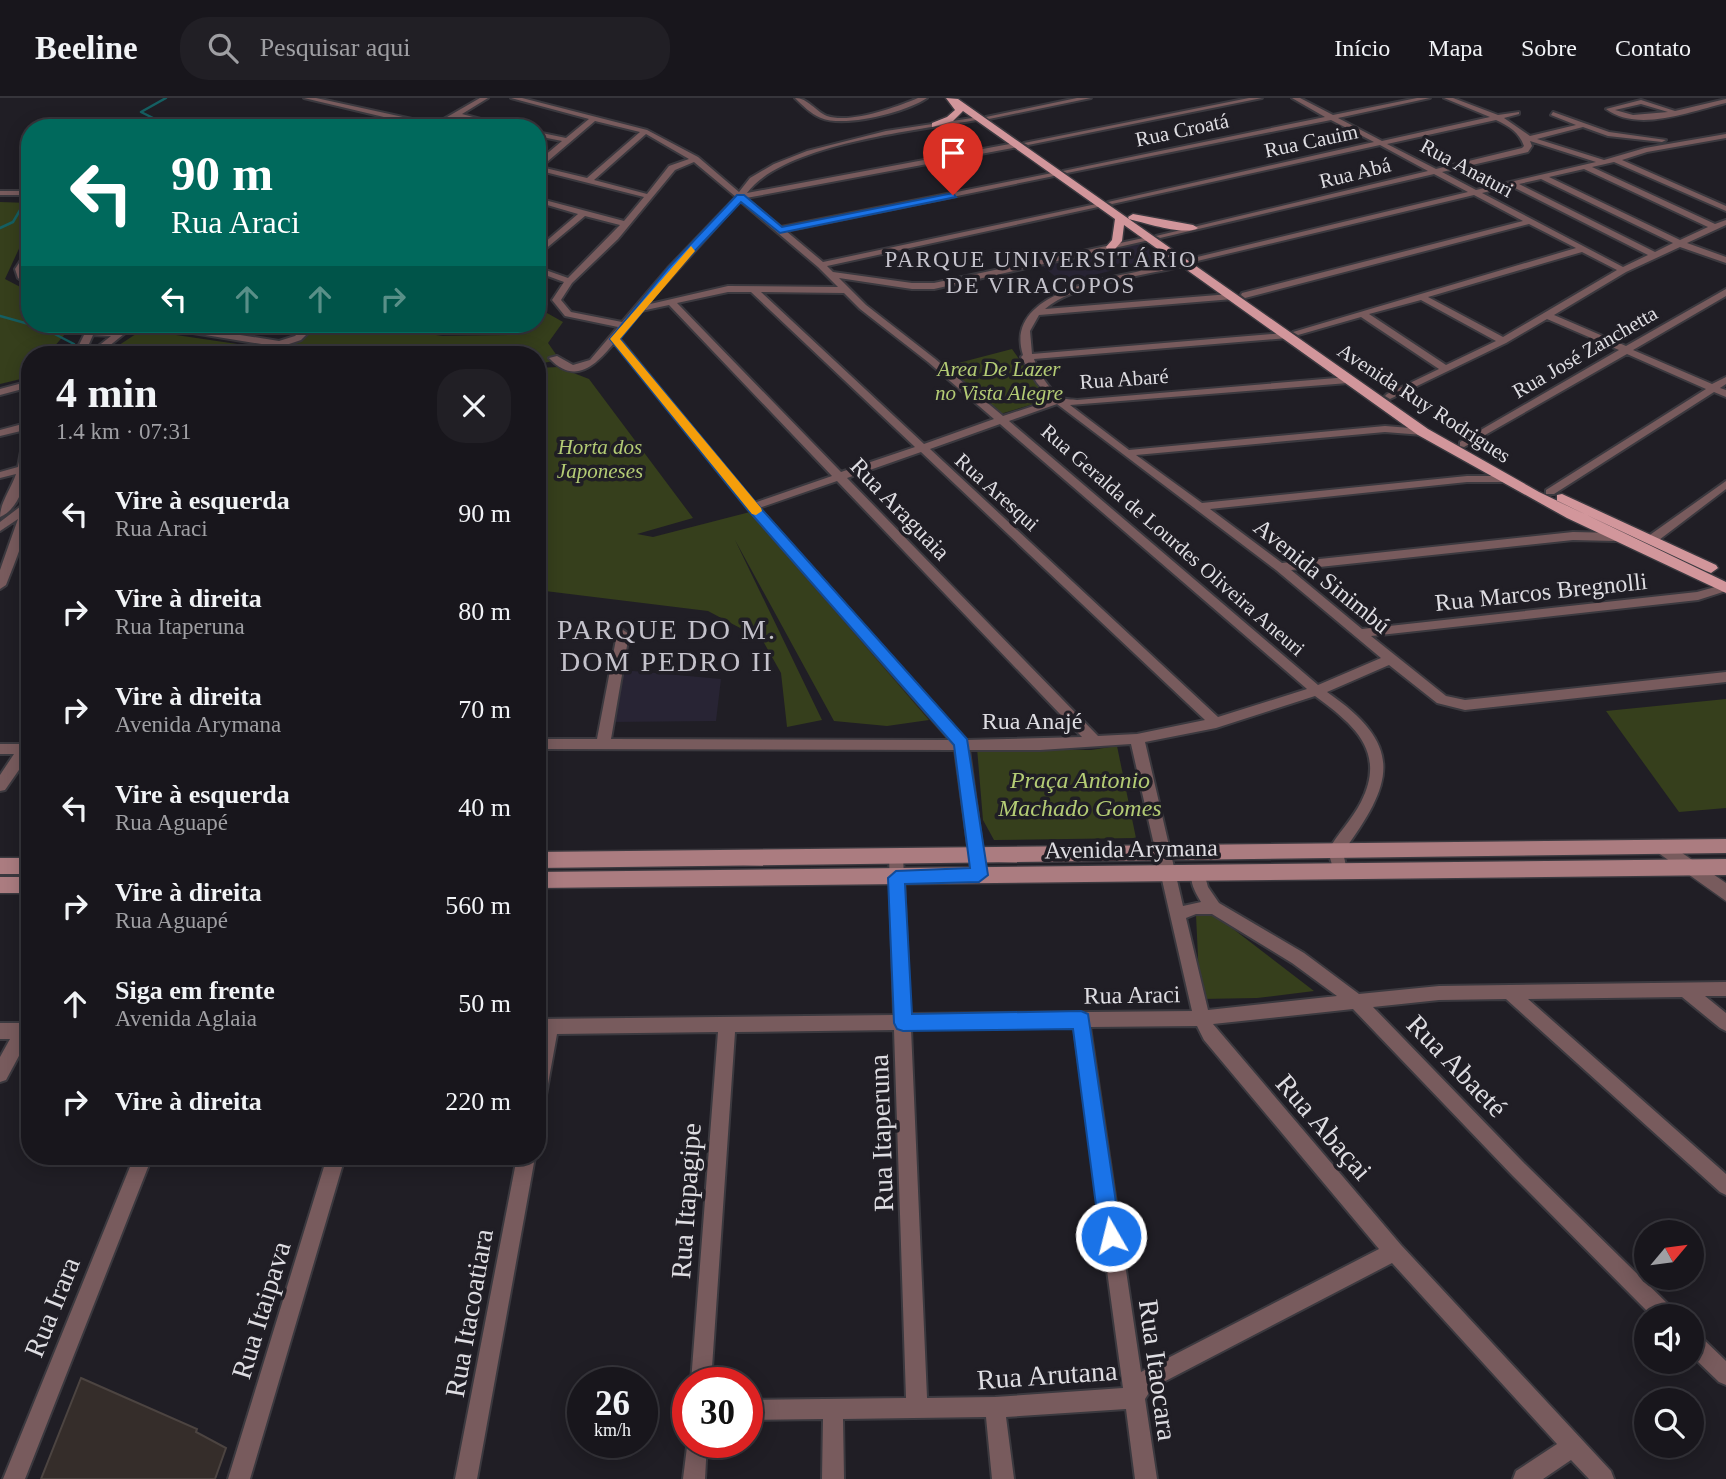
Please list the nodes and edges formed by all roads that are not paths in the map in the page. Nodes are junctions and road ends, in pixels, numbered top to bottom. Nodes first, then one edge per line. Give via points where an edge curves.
1 (307, 98) edge
2 (344, 98) edge
3 (485, 98) edge
4 (514, 98) edge
5 (797, 98) edge
6 (924, 98) edge
7 (979, 98) edge
8 (1087, 98) edge
9 (1259, 98) edge
10 (1295, 98) edge
11 (1427, 98) edge
12 (1447, 98) edge
13 (1699, 98) edge
14 (958, 99) edge
15 (334, 103) junction
16 (561, 103) dead end
17 (1715, 103) junction
18 (1726, 104) edge
19 (552, 107) junction
20 (1674, 111) junction
21 (1517, 113) dead end
22 (457, 114) junction
23 (1553, 114) dead end
24 (595, 117) junction
25 (989, 117) junction
26 (1332, 117) junction
27 (977, 118) junction
28 (1497, 118) junction
29 (401, 119) edge
30 (449, 119) edge
31 (476, 119) edge
32 (935, 125) junction
33 (1580, 125) junction
34 (645, 131) junction
35 (1726, 133) edge
36 (546, 136) edge
37 (1528, 137) junction
38 (1635, 139) junction
39 (566, 140) junction
40 (1028, 142) junction
41 (1383, 144) junction
42 (1552, 144) junction
43 (1015, 145) junction
44 (1524, 150) junction
45 (1645, 150) junction
46 (546, 159) edge
47 (695, 159) junction
48 (1614, 159) junction
49 (1603, 161) junction
50 (1584, 166) junction
51 (546, 169) edge
52 (1067, 171) junction
53 (1435, 171) junction
54 (1553, 173) junction
55 (1054, 174) junction
56 (1540, 176) junction
57 (589, 181) junction
58 (1510, 183) junction
59 (1, 190) edge
60 (21, 191) edge
61 (1475, 192) junction
62 (647, 196) junction
63 (740, 197) junction
64 (1112, 202) junction
65 (546, 204) edge
66 (1098, 205) junction
67 (1726, 209) edge
68 (583, 213) junction
69 (1133, 217) junction
70 (1119, 220) junction
71 (1531, 221) junction
72 (1726, 222) edge
73 (625, 224) junction
74 (1193, 228) junction
75 (1716, 228) junction
76 (780, 230) junction
77 (1160, 236) junction
78 (1146, 239) junction
79 (1687, 242) junction
80 (546, 246) edge
81 (1111, 247) junction
82 (1583, 249) junction
83 (1657, 256) junction
84 (1726, 260) edge
85 (1187, 262) junction
86 (821, 265) junction
87 (1623, 270) junction
88 (546, 272) edge
89 (830, 274) junction
90 (569, 281) junction
91 (752, 288) junction
92 (817, 290) junction
93 (845, 290) junction
94 (1070, 292) junction
95 (1726, 292) edge
96 (1245, 295) junction
97 (1230, 298) junction
98 (1424, 298) junction
99 (673, 303) junction
100 (863, 307) junction
101 (1089, 309) junction
102 (639, 310) junction
103 (1035, 313) junction
104 (1363, 314) junction
105 (1549, 316) junction
106 (624, 325) junction
107 (120, 333) edge
108 (215, 333) edge
109 (303, 333) edge
110 (222, 334) joint
111 (1292, 334) junction
112 (615, 339) junction
113 (1503, 341) junction
114 (103, 346) edge
115 (1628, 349) junction
116 (1026, 357) junction
117 (554, 358) dead end
118 (1446, 369) junction
119 (1348, 380) junction
120 (1726, 380) edge
121 (21, 386) edge
122 (1712, 389) junction
123 (0, 392) edge
124 (1726, 394) edge
125 (1385, 399) junction
126 (1057, 401) junction
127 (1399, 416) junction
128 (1001, 419) junction
129 (21, 429) edge
130 (1385, 429) junction
131 (1423, 432) junction
132 (0, 433) edge
133 (1464, 444) junction
134 (920, 448) junction
135 (1127, 453) junction
136 (1477, 465) junction
137 (21, 469) joint
138 (0, 475) edge
139 (839, 476) junction
140 (1502, 478) junction
141 (1466, 479) junction
142 (1726, 484) edge
143 (1550, 492) junction
144 (752, 507) junction
145 (1200, 507) junction
146 (21, 512) edge
147 (0, 514) edge
148 (1581, 520) junction
149 (0, 527) edge
150 (21, 529) edge
151 (1573, 536) junction
152 (0, 537) edge
153 (19, 537) junction
154 (1616, 537) junction
155 (1651, 540) junction
156 (1280, 567) junction
157 (1726, 584) edge
158 (0, 585) edge
159 (1361, 633) junction
160 (623, 634) dead end
161 (1388, 660) junction
162 (1726, 677) edge
163 (1317, 691) junction
164 (1216, 723) junction
165 (1137, 739) junction
166 (961, 743) junction
167 (1096, 743) junction
168 (546, 744) edge
169 (603, 744) junction
170 (21, 747) edge
171 (0, 749) edge
172 (21, 756) edge
173 (0, 786) edge
174 (1726, 846) edge
175 (1663, 847) junction
176 (1335, 851) junction
177 (1163, 854) junction
178 (896, 856) junction
179 (976, 856) junction
180 (546, 860) edge
181 (0, 866) edge
182 (21, 866) edge
183 (1691, 867) junction
184 (1726, 867) edge
185 (1340, 871) junction
186 (1198, 873) junction
187 (1166, 874) junction
188 (979, 875) junction
189 (896, 878) junction
190 (546, 880) edge
191 (0, 885) edge
192 (21, 885) edge
193 (1726, 893) edge
194 (1214, 908) junction
195 (1177, 915) junction
196 (1684, 989) junction
197 (1726, 989) edge
198 (1509, 992) junction
199 (1356, 1001) junction
200 (1202, 1018) junction
201 (1081, 1020) junction
202 (903, 1023) junction
203 (1726, 1023) edge
204 (726, 1024) junction
205 (546, 1027) edge
206 (0, 1031) edge
207 (21, 1031) edge
208 (21, 1039) edge
209 (0, 1074) edge
210 (140, 1165) edge
211 (334, 1165) edge
212 (525, 1165) edge
213 (1726, 1185) edge
214 (1394, 1252) junction
215 (1654, 1304) edge
216 (1704, 1354) edge
217 (702, 1367) edge
218 (1726, 1375) edge
219 (1133, 1398) junction
220 (995, 1407) junction
221 (917, 1408) junction
222 (763, 1409) edge
223 (833, 1409) junction
224 (1573, 1446) junction
225 (696, 1458) edge
226 (14, 1479) edge
227 (239, 1479) edge
228 (466, 1479) edge
229 (694, 1479) edge
230 (833, 1479) edge
231 (1003, 1479) edge
232 (1146, 1479) edge
233 (1524, 1479) edge
234 (1603, 1479) edge

1 - 15 street
2 - 15 street
3 - 22 street
4 - 19 street, Rua Geralda de Lourdes Oliveira Aneuri
5 - 6 street via 822,117 835,120
7 - 14 street
8 - 25 street
9 - 40 street
10 - 26 street, Rua Anaturi
11 - 26 street, Rua Croatá
12 - 28 street
13 - 17 street
14 - 25 main road, Avenida Ruy Rodrigues
14 - 27 main road, Avenida Ruy Rodrigues
14 - 32 main road via 956,115
15 - 29 street
16 - 19 street
17 - 18 street
17 - 20 street
19 - 24 street, Rua Geralda de Lourdes Oliveira Aneuri
20 - 20 street via 1641,102 1609,109 1633,118
21 - 28 street, Rua Cauim
22 - 30 street
22 - 31 street
23 - 33 street
24 - 34 street, Rua Geralda de Lourdes Oliveira Aneuri
24 - 39 street
25 - 27 main road
25 - 40 main road, Avenida Ruy Rodrigues
26 - 41 street, Rua Anaturi
26 - 52 street, Rua Croatá
27 - 32 street
27 - 43 main road, Avenida Ruy Rodrigues
28 - 37 street
28 - 41 street, Rua Cauim
32 - 63 street via 804,154 766,171
33 - 37 street
33 - 38 street
34 - 47 street, Rua Geralda de Lourdes Oliveira Aneuri
34 - 57 street
35 - 38 street
35 - 45 street
36 - 39 street
37 - 42 street
37 - 44 street
38 - 45 street via 1646,144
39 - 46 street
40 - 52 main road, Avenida Ruy Rodrigues
41 - 53 street, Rua Anaturi
41 - 64 street, Rua Cauim
42 - 44 street, Rua Abá
42 - 49 street
43 - 55 main road, Avenida Ruy Rodrigues
43 - 63 street
44 - 53 street, Rua Abá
45 - 48 street
47 - 62 street via 672,168
47 - 63 street, Rua Geralda de Lourdes Oliveira Aneuri
48 - 49 street
48 - 67 street
49 - 50 street
50 - 54 street
50 - 75 street
51 - 57 street
52 - 55 main road
52 - 64 main road, Avenida Ruy Rodrigues
53 - 61 street, Rua Anaturi
53 - 74 street, Rua Abá
54 - 56 street
54 - 79 street
55 - 66 main road, Avenida Ruy Rodrigues
55 - 76 street
56 - 58 street
56 - 79 street
57 - 62 street
58 - 61 street
58 - 83 street
59 - 60 street
61 - 71 street, Rua Anaturi
61 - 85 street
62 - 73 street
63 - 76 street, Rua Geralda de Lourdes Oliveira Aneuri
63 - 102 street
64 - 69 main road, Avenida Ruy Rodrigues
65 - 68 street
66 - 70 main road, Avenida Ruy Rodrigues
66 - 86 street
68 - 73 street
68 - 80 street
69 - 74 main road
69 - 77 main road, Avenida Ruy Rodrigues
70 - 78 main road, Avenida Ruy Rodrigues
70 - 81 main road via 1117,241
71 - 82 street, Rua Anaturi
71 - 96 street
72 - 75 street
73 - 90 street
74 - 77 street, Rua Abá
75 - 79 street
76 - 86 street, Rua Geralda de Lourdes Oliveira Aneuri
77 - 78 main road
77 - 85 main road, Avenida Ruy Rodrigues
78 - 81 street
78 - 85 main road, Avenida Ruy Rodrigues
79 - 83 street
79 - 84 street
81 - 89 street via 934,286
82 - 87 street, Rua Anaturi
82 - 98 street
83 - 87 street
85 - 94 street
85 - 96 main road, Avenida Ruy Rodrigues
85 - 97 main road, Avenida Ruy Rodrigues
86 - 89 street, Rua Geralda de Lourdes Oliveira Aneuri
87 - 105 street
88 - 90 street
89 - 93 street, Rua Geralda de Lourdes Oliveira Aneuri
90 - 106 street via 556,300 560,308 568,314
91 - 92 street
91 - 99 street
91 - 134 street, Rua Aresqui
92 - 93 street
92 - 100 street
93 - 100 street, Rua Geralda de Lourdes Oliveira Aneuri
94 - 101 street
94 - 103 street
95 - 115 street, Rua José Zanchetta
96 - 111 main road, Avenida Ruy Rodrigues
97 - 101 street
97 - 111 main road, Avenida Ruy Rodrigues
98 - 104 street
98 - 113 street
99 - 102 street
99 - 139 street, Rua Araguaia
100 - 128 street, Rua Geralda de Lourdes Oliveira Aneuri
101 - 103 street
102 - 106 street
103 - 116 street via 1026,334
104 - 111 street
104 - 118 street
105 - 113 street
105 - 115 street
106 - 112 street
107 - 114 street
108 - 110 street
109 - 110 street via 280,344
111 - 116 street
111 - 119 main road, Avenida Ruy Rodrigues
111 - 125 main road, Avenida Ruy Rodrigues
112 - 117 street via 593,362 578,369 564,367
112 - 144 street
113 - 118 street
115 - 122 street
115 - 133 street, Rua José Zanchetta
116 - 126 street, Avenida Sinimbú
118 - 125 street
119 - 125 main road, Avenida Ruy Rodrigues
119 - 126 street, Rua Abaré
120 - 122 street
121 - 123 street
122 - 124 street
122 - 143 street
125 - 127 main road, Avenida Ruy Rodrigues
125 - 133 main road, Avenida Ruy Rodrigues
126 - 128 street, Rua Abaré
126 - 135 street, Avenida Sinimbú
127 - 130 street
127 - 131 main road, Avenida Ruy Rodrigues
128 - 134 street, Rua Abaré
128 - 163 street, Rua Geralda de Lourdes Oliveira Aneuri
129 - 132 street
130 - 131 street
130 - 135 street
131 - 136 main road, Avenida Ruy Rodrigues
133 - 143 main road, Avenida Ruy Rodrigues
134 - 139 street, Rua Abaré
134 - 164 street, Rua Aresqui
135 - 145 street, Avenida Sinimbú
136 - 140 main road, Avenida Ruy Rodrigues
136 - 141 street via 1477,471
137 - 138 street
137 - 147 street via 10,503
139 - 144 street, Rua Abaré
139 - 167 street, Rua Araguaia
140 - 141 street
140 - 148 main road, Avenida Ruy Rodrigues
141 - 145 street
142 - 155 street
143 - 155 main road, Avenida Ruy Rodrigues
144 - 166 street
145 - 156 street, Avenida Sinimbú
146 - 149 street
148 - 151 street
148 - 154 main road, Avenida Ruy Rodrigues
150 - 153 street
151 - 154 street
151 - 156 street
152 - 153 street
153 - 158 street
154 - 157 main road, Avenida Ruy Rodrigues
155 - 157 main road, Avenida Ruy Rodrigues
156 - 159 street, Avenida Sinimbú
157 - 159 street, Rua Marcos Bregnolli via 1698,596
159 - 161 street, Avenida Sinimbú
160 - 169 street
161 - 162 street, Avenida Sinimbú via 1454,704
161 - 163 street, Rua Anajé
163 - 164 street, Rua Anajé
163 - 176 street, Rua Geralda de Lourdes Oliveira Aneuri via 1356,721 1376,751 1379,782 1366,809
164 - 165 street, Rua Anajé
165 - 167 street, Rua Anajé
165 - 177 street, Rua Abaçai
166 - 167 street, Rua Anajé
166 - 169 street, Rua Anajé
166 - 179 street
168 - 169 street, Rua Anajé
170 - 171 street
172 - 173 street
174 - 175 main road, Avenida Arymana
175 - 176 main road, Avenida Arymana
175 - 183 street
176 - 177 main road, Avenida Arymana
176 - 185 street
177 - 179 main road, Avenida Arymana
177 - 187 street, Rua Abaçai
178 - 179 main road, Avenida Arymana
178 - 180 main road, Avenida Arymana
178 - 189 street, Rua Itaperuna
179 - 188 street
181 - 182 main road
183 - 184 main road, Avenida Arymana
183 - 185 main road, Avenida Arymana
183 - 193 street
185 - 186 main road, Avenida Arymana
186 - 187 main road, Avenida Arymana
186 - 194 street via 1201,889
187 - 188 main road, Avenida Arymana
187 - 195 street, Rua Abaçai
188 - 189 main road, Avenida Arymana
189 - 190 main road, Avenida Arymana
189 - 202 street, Rua Itaperuna
191 - 192 main road
194 - 195 street via 1195,908
194 - 199 street, Rua Abaeté via 1298,958
195 - 200 street, Rua Abaçai
196 - 197 street, Rua Araci
196 - 198 street, Rua Araci
196 - 203 street
198 - 199 street, Rua Araci
198 - 213 street
199 - 200 street, Rua Araci
199 - 215 street, Rua Abaeté
200 - 201 street, Rua Araci
200 - 214 street, Rua Abaçai via 1222,1052
201 - 202 street, Rua Araci
201 - 219 street, Rua Itaocara
202 - 204 street, Rua Araci
202 - 221 street, Rua Itaperuna
204 - 205 street, Rua Araci
204 - 217 street, Rua Itapagipe
206 - 207 street
208 - 209 street
210 - 226 street, Rua Irara
211 - 227 street, Rua Itaipava
212 - 228 street, Rua Itacoatiara
214 - 219 street, Rua Arutana via 1160,1372 1145,1381
214 - 224 street, Rua Abaçai
216 - 218 street
219 - 220 street, Rua Arutana
219 - 232 street, Rua Itaocara
220 - 221 street, Rua Arutana
220 - 231 street
221 - 223 street, Rua Arutana
222 - 223 street, Rua Arutana
223 - 230 street
224 - 233 street
224 - 234 street, Rua Abaçai
225 - 229 street

